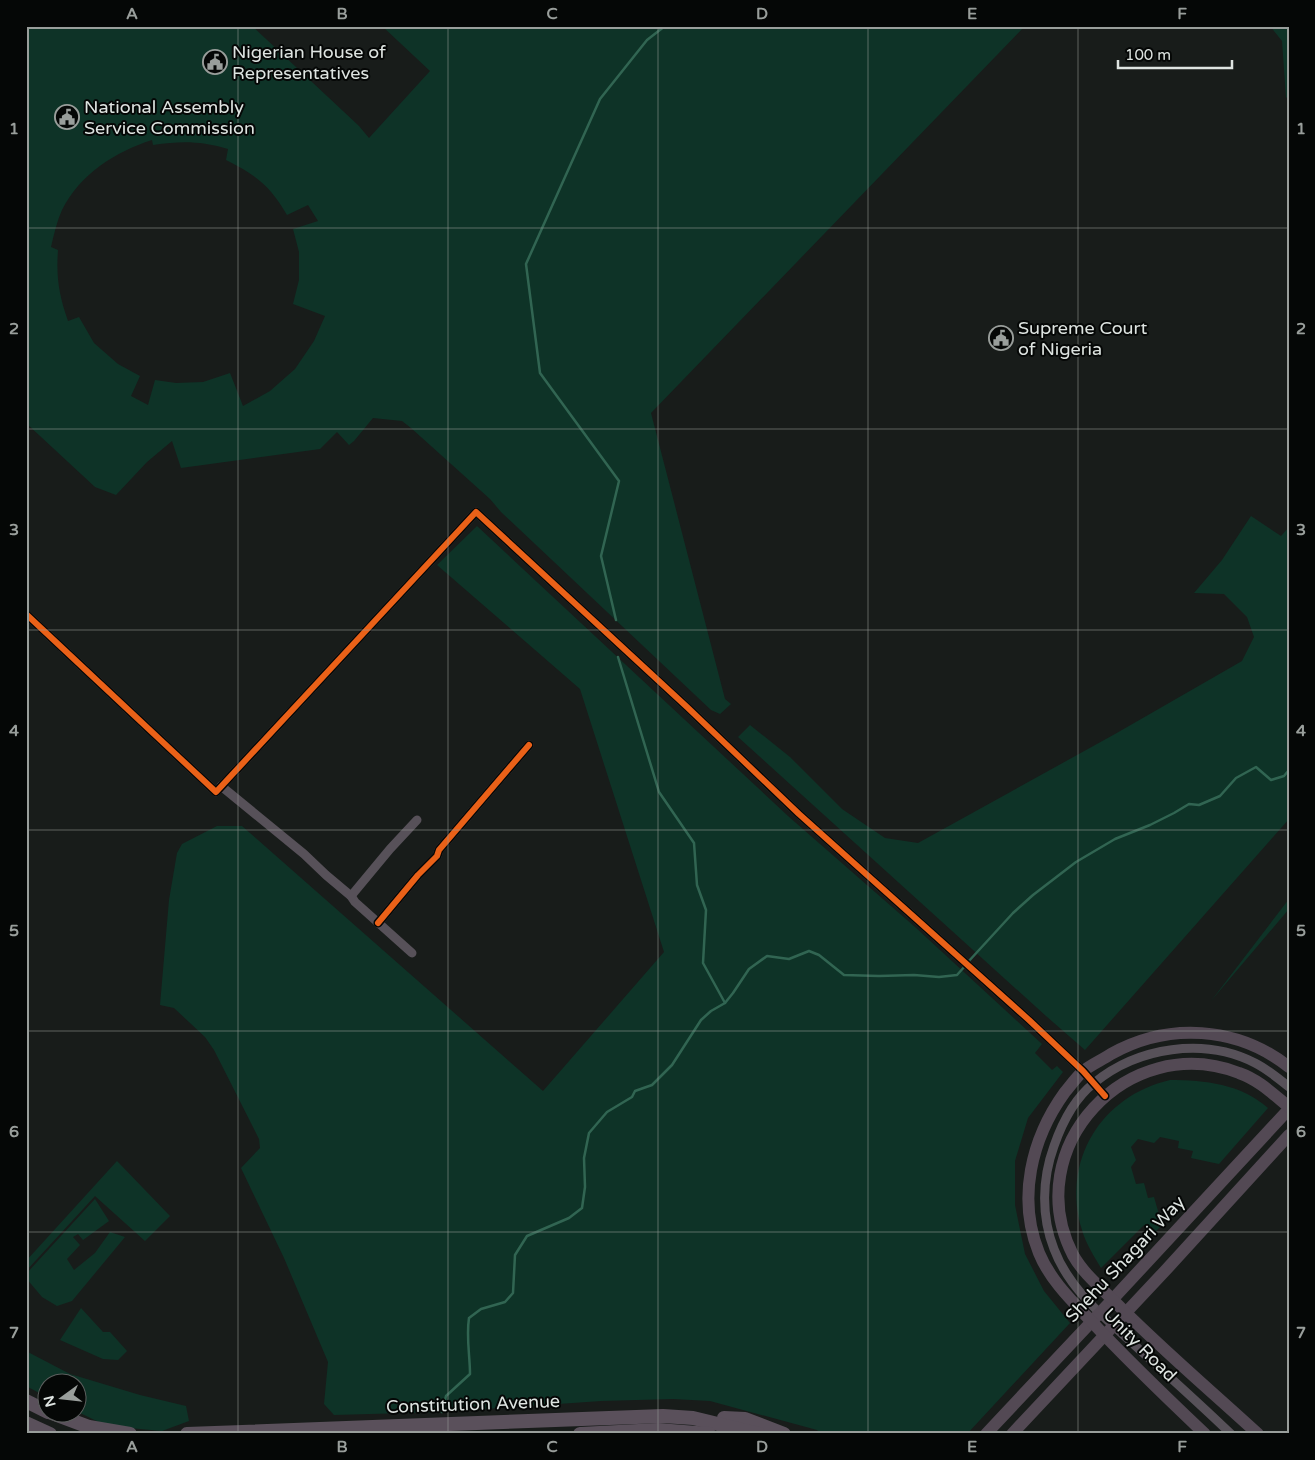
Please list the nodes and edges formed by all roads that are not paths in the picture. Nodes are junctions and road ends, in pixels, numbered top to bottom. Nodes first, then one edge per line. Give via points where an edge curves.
1 (26, 614) edge
2 (529, 745) dead end
3 (221, 786) junction
4 (417, 820) dead end
5 (351, 896) junction
6 (378, 924) junction
7 (412, 953) dead end
8 (1289, 1067) edge
9 (1082, 1071) junction
10 (1093, 1083) junction
11 (1289, 1087) edge
12 (1105, 1096) junction
13 (1289, 1108) edge
14 (1289, 1135) edge
15 (1112, 1300) junction
16 (1125, 1313) junction
17 (1095, 1317) junction
18 (1113, 1326) junction
19 (1104, 1335) junction
20 (26, 1401) edge
21 (38, 1407) edge
22 (693, 1418) junction
23 (75, 1422) edge
24 (26, 1423) edge
25 (609, 1433) edge
26 (50, 1434) edge
27 (130, 1434) edge
28 (187, 1434) edge
29 (580, 1434) edge
30 (709, 1434) edge
31 (759, 1434) edge
32 (784, 1434) edge
33 (986, 1434) edge
34 (1012, 1434) edge
35 (1205, 1434) edge
36 (1231, 1434) edge
37 (1258, 1434) edge

1 - 3 street via 216,792
2 - 6 street
3 - 5 street
3 - 9 street via 476,512 688,707 766,784
4 - 5 street
5 - 6 street
6 - 7 street
8 - 9 street, Unity Road via 1262,1049 1229,1037 1176,1033 1129,1045
9 - 10 street
9 - 17 street, Unity Road via 1055,1106 1034,1154 1029,1176 1029,1216 1039,1254 1049,1273 1076,1305
10 - 11 street, Unity Road via 1140,1057 1185,1048 1238,1056
10 - 12 street
10 - 17 street, Unity Road via 1057,1135 1045,1177 1044,1196 1046,1222 1054,1249
12 - 13 street, Unity Road via 1143,1073 1191,1064 1239,1073 1270,1090
12 - 15 street, Unity Road via 1091,1109 1071,1142 1060,1186 1060,1210 1074,1256 1086,1274
13 - 15 street, Shehu Shagari Way
14 - 16 street, Shehu Shagari Way
15 - 16 street, Unity Road
15 - 17 street, Shehu Shagari Way
16 - 18 street, Shehu Shagari Way
16 - 37 street, Unity Road
17 - 18 street, Unity Road
17 - 19 street, Unity Road
17 - 33 street, Shehu Shagari Way
18 - 19 street, Shehu Shagari Way
18 - 36 street, Unity Road
19 - 34 street, Shehu Shagari Way
19 - 35 street, Unity Road
20 - 21 main road
22 - 28 main road, Constitution Avenue via 663,1416
22 - 31 main road, Constitution Avenue
22 - 32 main road via 745,1419
23 - 27 main road
24 - 26 main road
25 - 29 main road
25 - 30 main road via 658,1430

